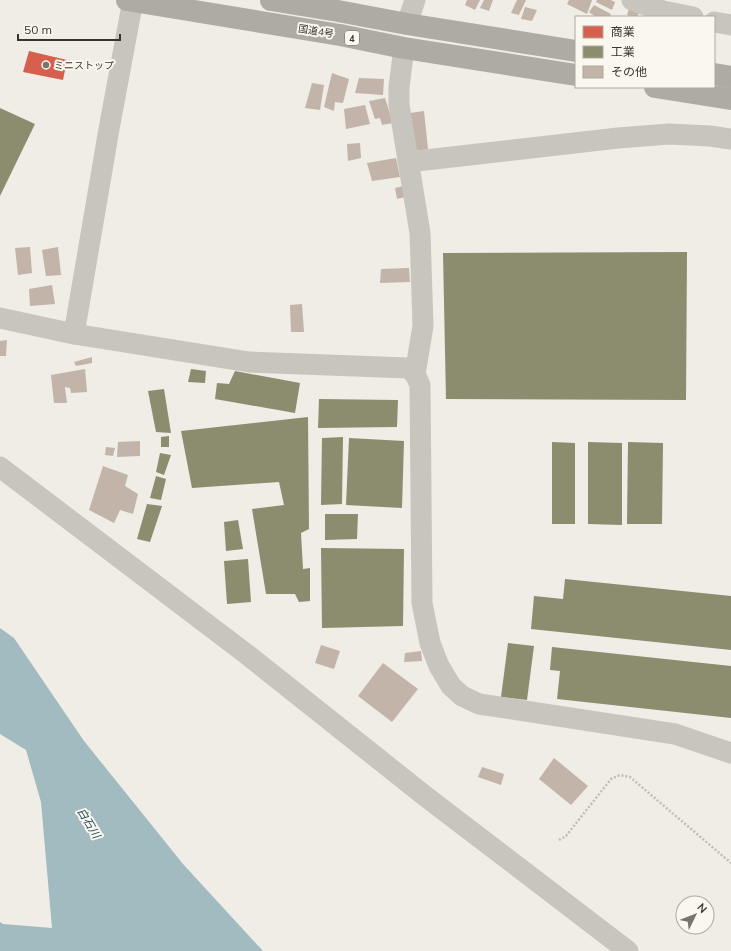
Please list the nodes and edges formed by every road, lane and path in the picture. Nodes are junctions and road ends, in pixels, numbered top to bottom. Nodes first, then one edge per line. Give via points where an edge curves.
1 (131, 0) edge
2 (271, 0) edge
3 (415, 0) edge
4 (632, 0) edge
5 (689, 16) edge
6 (715, 22) edge
7 (407, 24) junction
8 (731, 26) edge
9 (404, 48) junction
10 (575, 51) edge
11 (715, 74) edge
12 (575, 75) edge
13 (731, 77) edge
14 (661, 88) edge
15 (731, 99) edge
16 (731, 139) edge
17 (408, 162) junction
18 (0, 318) edge
19 (74, 334) junction
20 (415, 374) junction
21 (0, 466) edge
22 (731, 753) edge
23 (559, 840) dead end
24 (731, 863) edge
25 (628, 951) edge

1 - 9 highway, 国道4号 / 4
1 - 19 street
2 - 7 highway
3 - 7 street
4 - 5 street
6 - 8 street
7 - 10 highway
9 - 12 highway, 国道4号 / 4
9 - 17 street via 399,104
11 - 13 highway
14 - 15 highway
16 - 17 street via 669,134
17 - 20 street via 420,233 423,326
18 - 19 street
19 - 20 street via 249,362 408,368
20 - 22 street via 420,385 422,603 430,643 439,666 451,686 462,696 479,704 675,734
21 - 25 street
23 - 24 path via 566,836 611,779 620,775 630,777

